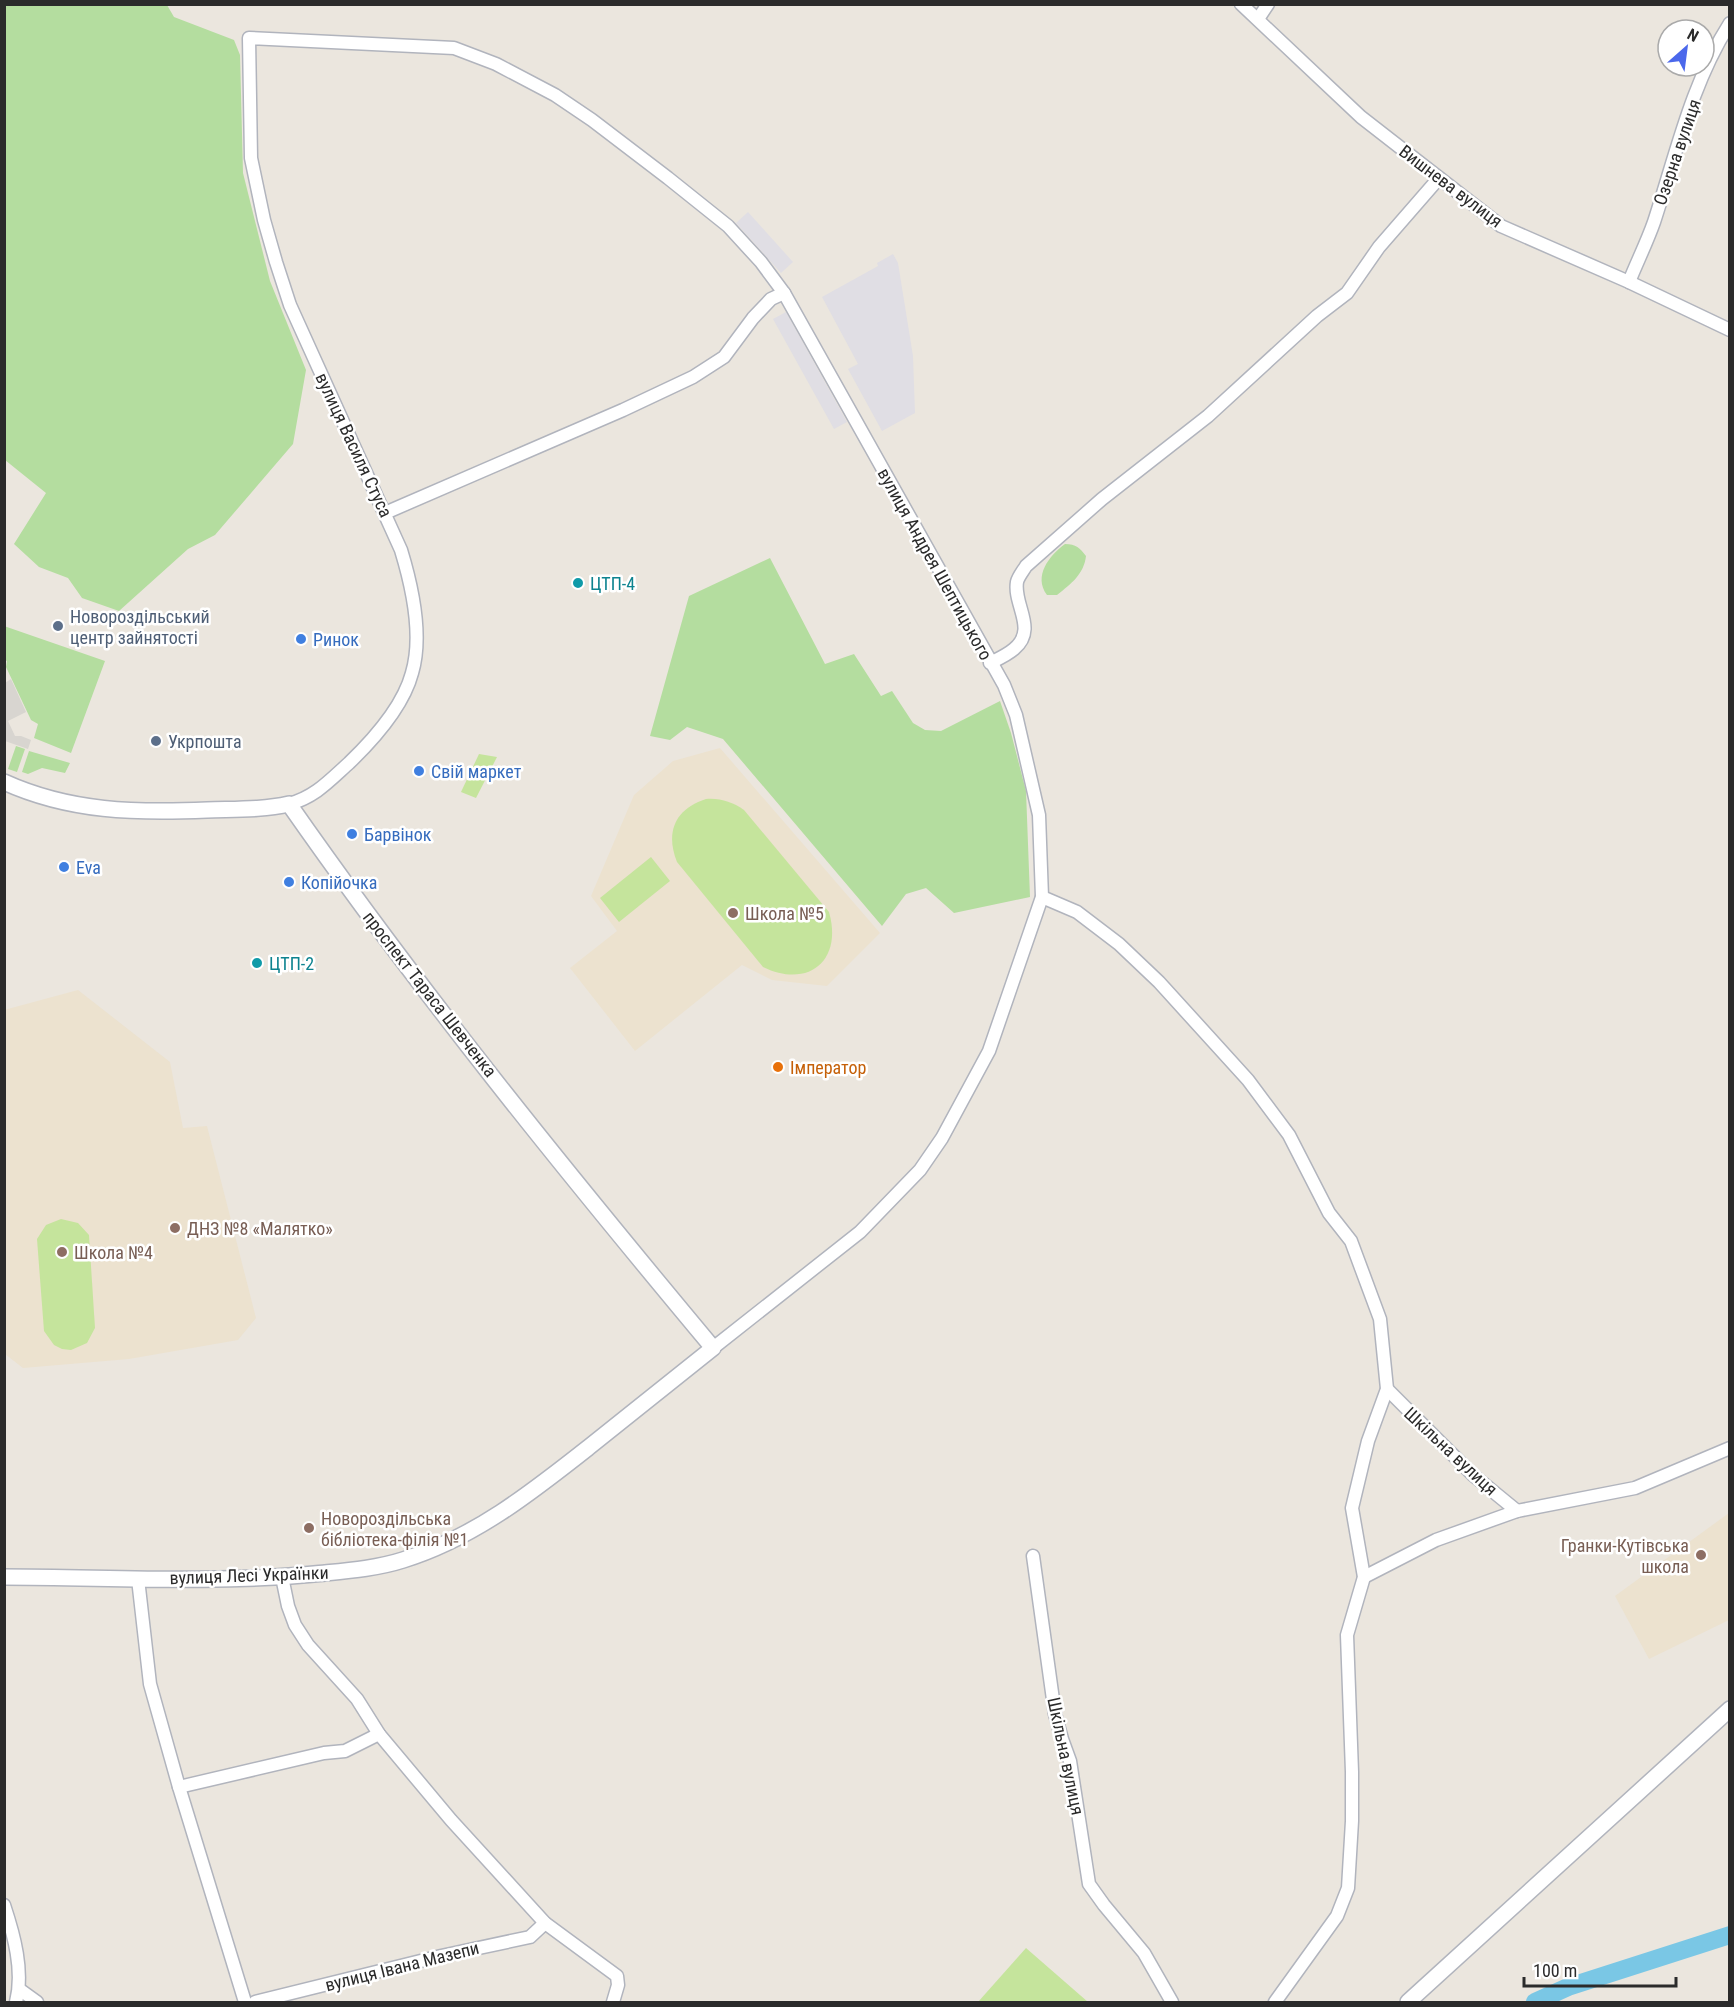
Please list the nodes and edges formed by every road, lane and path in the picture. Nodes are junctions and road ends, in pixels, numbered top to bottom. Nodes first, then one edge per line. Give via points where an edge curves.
1 (1241, 4) edge
2 (1268, 4) edge
3 (1258, 19) junction
4 (1730, 23) edge
5 (249, 38) joint
6 (1439, 178) junction
7 (1629, 282) junction
8 (784, 293) junction
9 (1730, 330) edge
10 (385, 513) junction
11 (990, 663) junction
12 (4, 782) edge
13 (289, 804) junction
14 (1042, 897) junction
15 (714, 1348) junction
16 (1387, 1389) junction
17 (1730, 1448) edge
18 (1516, 1511) junction
19 (1033, 1556) dead end
20 (1364, 1576) junction
21 (4, 1577) edge
22 (282, 1577) junction
23 (139, 1583) junction
24 (1730, 1709) edge
25 (379, 1734) junction
26 (179, 1787) junction
27 (4, 1905) edge
28 (545, 1923) junction
29 (20, 1989) junction
30 (16, 2002) edge
31 (37, 2002) edge
32 (245, 2002) edge
33 (255, 2002) edge
34 (613, 2002) edge
35 (1172, 2002) edge
36 (1275, 2002) edge
37 (1408, 2002) edge

1 - 3 street, Вишнева вулиця
2 - 3 street
3 - 6 street, Вишнева вулиця via 1361,117
4 - 7 street, Озерна вулиця via 1683,125 1653,224
5 - 8 street, вулиця Андрея Шептицького via 454,48 496,64 555,95 668,178 728,226
5 - 10 street, вулиця Василя Стуса via 251,158 276,262 290,305
6 - 7 street, Вишнева вулиця via 1501,226
6 - 11 street via 1379,247 1347,293 1208,416 1102,499 1026,566 1017,580 1025,633 1015,649
7 - 9 street, Вишнева вулиця
8 - 10 street via 771,299 753,318 724,357 693,377
8 - 11 street, вулиця Андрея Шептицького
10 - 13 street, вулиця Василя Стуса via 409,574 416,646 413,671 393,712 355,757 311,797
11 - 14 street, вулиця Андрея Шептицького via 1016,715 1039,815
12 - 13 street via 63,802 113,811 259,809
13 - 15 street, проспект Тараса Шевченка via 441,1010 580,1187
14 - 15 street, вулиця Андрея Шептицького via 988,1051 942,1138 920,1170 860,1232
14 - 16 street, Шкільна вулиця via 1077,912 1159,982 1248,1080 1289,1135 1329,1213 1351,1240 1380,1319
15 - 22 street, вулиця Лесі Українки via 538,1487 471,1531 402,1561
16 - 18 street, Шкільна вулиця via 1473,1475
16 - 20 street, Шкільна вулиця via 1368,1441 1352,1508
17 - 18 street, Шкільна вулиця via 1635,1488
18 - 20 street, Шкільна вулиця via 1436,1540
19 - 35 street, Шкільна вулиця via 1055,1714 1070,1761 1089,1884 1144,1953
20 - 36 street, Шкільна вулиця via 1347,1635 1352,1772 1348,1888 1337,1916
21 - 23 street, вулиця Лесі Українки
22 - 23 street, вулиця Лесі Українки
22 - 25 street via 292,1615 308,1645 357,1699
23 - 26 street via 150,1684
24 - 37 street
25 - 26 street via 345,1751
25 - 28 street
26 - 32 street
27 - 29 street via 18,1956
28 - 33 street, вулиця Івана Мазепи via 530,1937
28 - 34 street via 617,1976
29 - 30 street
29 - 31 street

